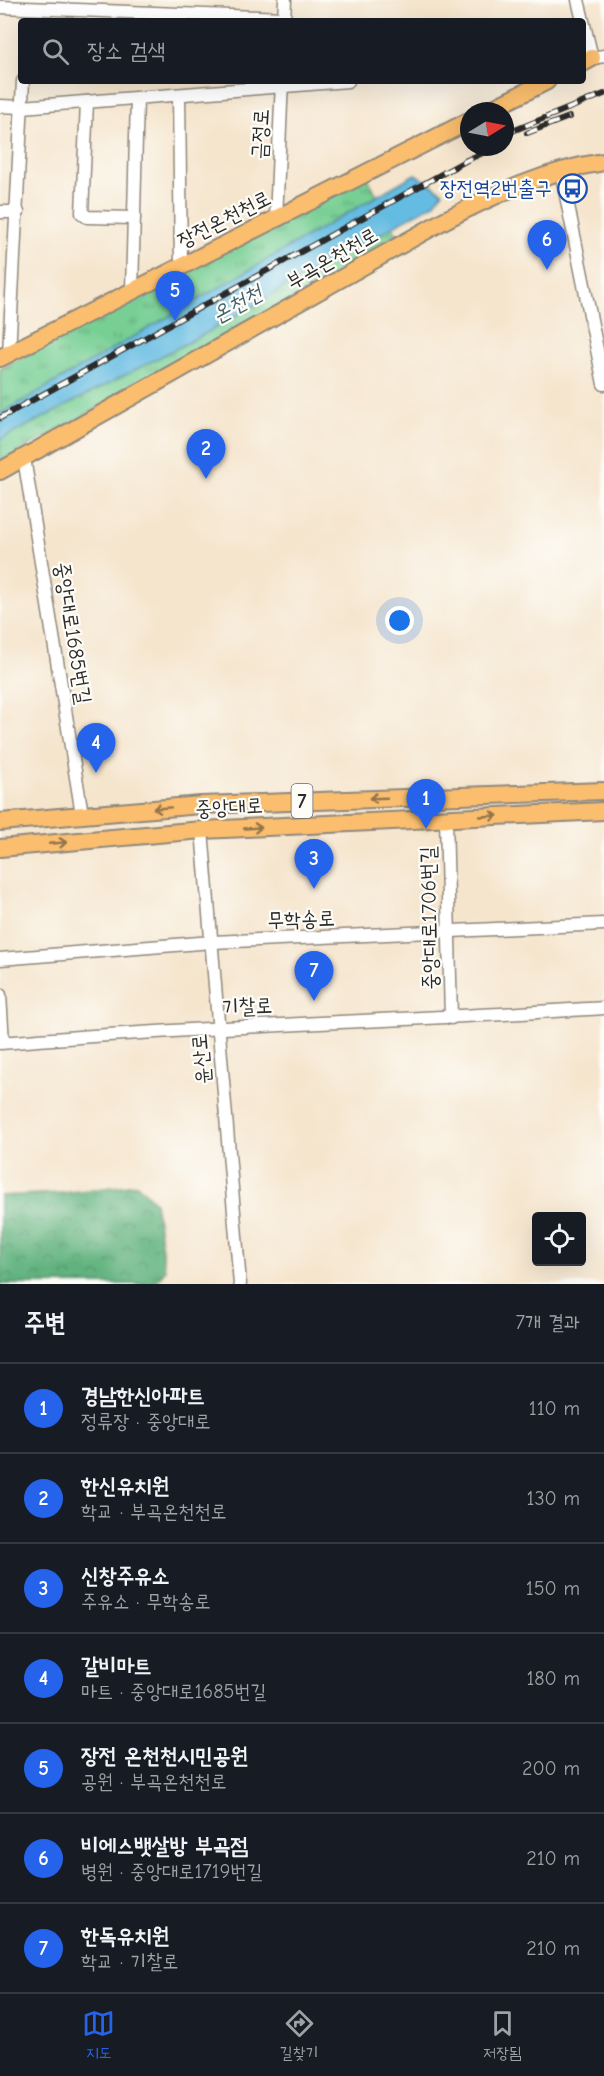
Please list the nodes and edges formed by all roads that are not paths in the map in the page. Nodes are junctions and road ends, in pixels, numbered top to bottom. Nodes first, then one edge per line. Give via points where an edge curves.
1 (285, 0) edge
2 (578, 0) edge
3 (25, 4) edge
4 (0, 7) edge
5 (267, 18) edge
6 (284, 18) edge
7 (582, 18) edge
8 (586, 36) edge
9 (591, 59) edge
10 (23, 84) edge
11 (281, 84) edge
12 (541, 84) edge
13 (179, 95) junction
14 (136, 98) junction
15 (87, 102) junction
16 (506, 102) edge
17 (0, 106) edge
18 (22, 107) junction
19 (460, 125) edge
20 (604, 162) edge
21 (561, 171) junction
22 (0, 212) edge
23 (18, 212) junction
24 (134, 218) junction
25 (276, 219) junction
26 (180, 267) junction
27 (132, 291) junction
28 (4, 356) edge
29 (604, 384) edge
30 (24, 458) junction
31 (0, 471) edge
32 (604, 791) edge
33 (604, 811) edge
34 (82, 814) junction
35 (446, 818) junction
36 (0, 822) edge
37 (202, 830) junction
38 (0, 848) edge
39 (604, 924) edge
40 (449, 933) junction
41 (212, 942) junction
42 (0, 959) edge
43 (0, 995) edge
44 (604, 1008) edge
45 (451, 1018) junction
46 (218, 1026) junction
47 (1, 1042) edge
48 (240, 1284) edge

1 - 6 street
2 - 7 street
3 - 4 street
3 - 5 street
8 - 9 street
10 - 18 street
11 - 13 street, 금정로
11 - 25 street, 금정로
12 - 16 main road
13 - 14 street, 금정로
13 - 26 street
14 - 15 street, 금정로
14 - 24 street
15 - 18 street, 금정로
15 - 24 street via 82,213 87,217
17 - 18 street, 금정로
18 - 23 street
19 - 25 main road, 장전온천천로
20 - 21 main road, 부곡온천천로
21 - 29 street
21 - 30 main road, 부곡온천천로 via 487,198 443,220
22 - 23 street
23 - 28 street
24 - 27 street
25 - 26 main road, 장전온천천로
26 - 27 main road, 장전온천천로
27 - 28 main road, 장전온천천로
30 - 31 main road, 부곡온천천로
30 - 34 street, 중앙대로1685번길
32 -> 34 main road, 중앙대로 / 7 via 213,805
35 -> 33 main road, 중앙대로 / 7
34 - 36 main road, 중앙대로 / 7
37 -> 35 main road, 중앙대로 / 7
35 - 40 street, 중앙대로1706번길
38 -> 37 main road, 중앙대로 / 7
37 - 41 street, 윤산로
39 - 40 street, 무학송로
40 - 41 street, 무학송로
40 - 45 street, 중앙대로1706번길
41 - 42 street, 무학송로
41 - 46 street, 윤산로
43 - 47 street
44 - 45 street, 기찰로
45 - 46 street, 기찰로
46 - 47 street, 기찰로
46 - 48 street, 윤산로

